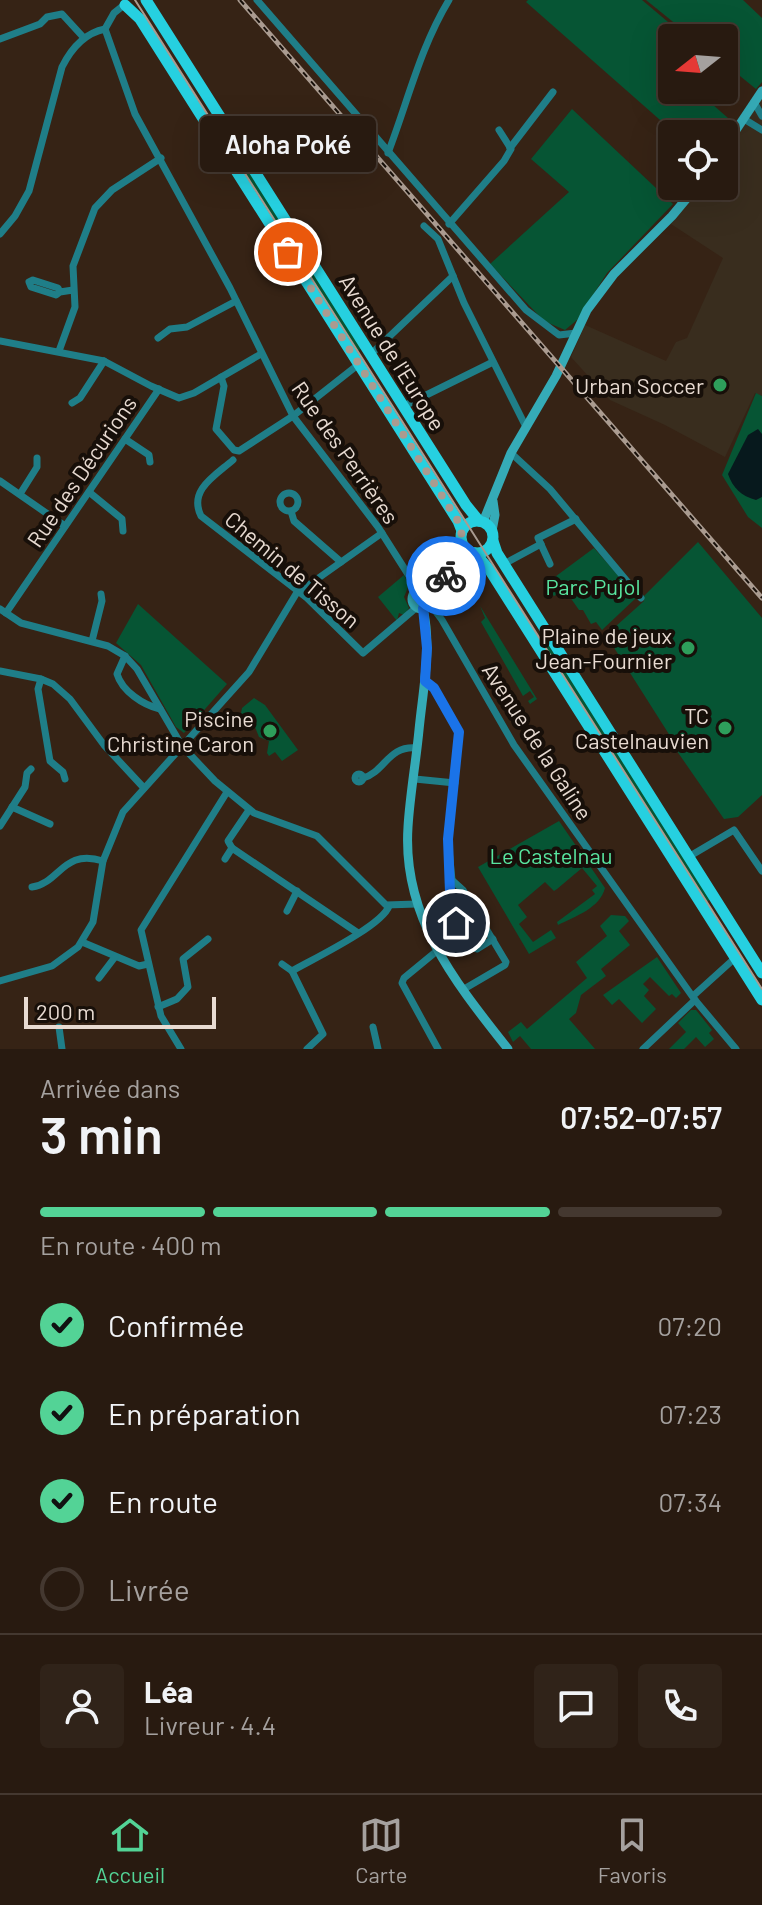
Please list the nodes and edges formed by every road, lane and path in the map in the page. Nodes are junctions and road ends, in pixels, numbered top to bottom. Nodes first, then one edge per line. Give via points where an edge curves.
1 (139, 0) edge
2 (146, 0) edge
3 (257, 0) edge
4 (449, 0) edge
5 (120, 3) edge
6 (105, 29) junction
7 (84, 38) junction
8 (0, 39) edge
9 (762, 91) edge
10 (553, 92) dead end
11 (754, 102) junction
12 (762, 116) edge
13 (744, 119) junction
14 (738, 128) edge
15 (499, 130) dead end
16 (762, 130) edge
17 (510, 148) junction
18 (389, 151) junction
19 (161, 158) junction
20 (685, 200) edge
21 (450, 222) junction
22 (424, 226) dead end
23 (0, 234) edge
24 (453, 276) junction
25 (73, 290) junction
26 (60, 292) dead end
27 (236, 301) junction
28 (576, 333) junction
29 (158, 338) dead end
30 (0, 341) edge
31 (59, 351) junction
32 (261, 354) junction
33 (371, 354) junction
34 (104, 361) junction
35 (493, 362) junction
36 (359, 364) junction
37 (221, 377) junction
38 (159, 389) junction
39 (72, 403) dead end
40 (404, 406) junction
41 (293, 416) junction
42 (525, 425) junction
43 (125, 439) junction
44 (511, 453) junction
45 (37, 458) dead end
46 (233, 460) dead end
47 (150, 462) dead end
48 (0, 481) edge
49 (89, 492) junction
50 (20, 494) junction
51 (291, 511) dead end
52 (576, 519) junction
53 (65, 526) junction
54 (487, 528) junction
55 (123, 531) dead end
56 (382, 533) junction
57 (541, 544) junction
58 (466, 547) junction
59 (341, 562) junction
60 (504, 564) junction
61 (550, 564) dead end
62 (445, 576) junction
63 (420, 589) junction
64 (298, 592) junction
65 (101, 594) dead end
66 (641, 598) dead end
67 (425, 604) junction
68 (3, 611) edge
69 (92, 641) junction
70 (125, 656) junction
71 (0, 671) edge
72 (41, 679) junction
73 (425, 681) junction
74 (161, 710) junction
75 (182, 746) junction
76 (417, 748) junction
77 (31, 769) dead end
78 (363, 778) dead end
79 (65, 779) dead end
80 (415, 779) junction
81 (455, 783) junction
82 (144, 788) junction
83 (227, 792) junction
84 (12, 807) junction
85 (249, 810) junction
86 (50, 824) dead end
87 (0, 826) edge
88 (232, 848) junction
89 (690, 856) junction
90 (225, 859) dead end
91 (103, 861) junction
92 (762, 871) edge
93 (452, 880) junction
94 (32, 887) dead end
95 (297, 891) junction
96 (417, 904) junction
97 (389, 906) junction
98 (287, 911) dead end
99 (358, 933) junction
100 (208, 939) dead end
101 (493, 939) junction
102 (82, 942) junction
103 (438, 950) junction
104 (115, 957) junction
105 (735, 958) junction
106 (148, 964) junction
107 (282, 964) dead end
108 (760, 964) edge
109 (292, 971) junction
110 (99, 978) dead end
111 (0, 981) edge
112 (464, 989) junction
113 (694, 998) junction
114 (762, 1000) edge
115 (158, 1007) junction
116 (59, 1027) dead end
117 (373, 1027) dead end
118 (62, 1049) edge
119 (181, 1049) edge
120 (307, 1049) edge
121 (378, 1049) edge
122 (438, 1049) edge
123 (508, 1049) edge
124 (643, 1049) edge
125 (736, 1049) edge

1 - 5 main road
2 - 33 main road, Avenue de l'Europe
3 - 18 street
4 - 18 street via 423,49
5 - 6 street
5 - 36 main road, Avenue de l'Europe via 140,19
6 - 7 street
6 - 19 street, Rue des Perrières via 131,106
7 - 8 street via 58,14
7 - 23 street via 58,77 29,191
9 - 11 street
10 - 17 street
11 - 12 street
11 - 13 street
13 - 14 street
13 - 16 street
15 - 17 street
17 - 21 street
18 - 21 street
19 - 25 street via 112,190 95,208 73,266
19 - 27 street, Rue des Perrières
20 - 28 street via 614,274
21 - 28 street via 533,318 559,335
22 - 24 street via 438,239
24 - 33 street
24 - 35 street
25 - 26 street
25 - 31 street via 75,307
27 - 29 street
27 - 32 street, Rue des Perrières
28 - 42 street
30 - 31 street
31 - 34 street
32 - 37 street
32 - 41 street, Rue des Perrières
33 - 40 main road, Avenue de l'Europe
34 - 38 street
34 - 39 street
35 - 40 street
35 - 42 street
36 - 41 street
36 - 58 main road, Avenue de l'Europe
37 - 38 street via 183,397
37 - 41 street via 216,429 235,451
38 - 43 street, Rue des Décurions
40 - 54 main road, Avenue de l'Europe via 466,505
41 - 56 street, Rue des Perrières
42 - 44 street
43 - 47 street via 149,455
43 - 49 street, Rue des Décurions
44 - 52 street
44 - 54 street via 494,490 495,515
45 - 50 street
46 - 64 street, Chemin de Tisson via 199,491 197,509
48 - 50 street
49 - 53 street, Rue des Décurions
49 - 55 street via 122,519
50 - 53 street
51 - 59 street via 294,521
52 - 57 street via 538,538
52 - 66 street
53 - 68 street, Rue des Décurions
54 - 58 main road via 487,549
54 - 58 main road via 467,524
54 - 60 main road, Avenue de l'Europe
56 - 59 street
56 - 63 street, Rue des Perrières
57 - 60 street
57 - 61 street
58 - 62 street
58 - 105 main road, Avenue de l'Europe via 489,569
59 - 64 street
60 - 89 main road, Avenue de l'Europe
62 - 63 street
62 - 67 street
63 - 67 street via 428,591
63 - 67 street via 412,600
64 - 67 street, Chemin de Tisson via 363,653
64 - 75 street via 249,672
65 - 69 street
67 - 73 street
67 - 113 street, Avenue de la Galine via 442,620 514,745
68 - 69 street via 28,626
69 - 70 street
70 - 74 street
70 - 74 street via 117,674 120,683 142,703
71 - 72 street
72 - 79 street via 38,689 50,761
72 - 82 street via 70,699
73 - 76 street
73 - 81 street via 459,732
74 - 75 street
75 - 82 street
75 - 83 street
76 - 78 street via 392,754
76 - 80 street
77 - 84 street
80 - 81 street
80 - 96 street via 408,827
81 - 93 street via 448,839
82 - 91 street via 123,812
83 - 85 street
83 - 106 street via 142,926
84 - 86 street
84 - 87 street
85 - 88 street via 228,841
85 - 97 street via 317,836
88 - 90 street
88 - 95 street
89 - 92 street via 734,830
89 - 108 main road, Avenue de l'Europe
91 - 94 street via 84,857
91 - 102 street via 95,914
93 - 101 street
93 - 101 street via 450,892 465,945 477,949
95 - 98 street
95 - 99 street
96 - 97 street
96 - 103 street
97 - 99 street
99 - 109 street
100 - 115 street via 183,959 188,987 176,1000
101 - 112 street via 507,964
102 - 104 street
102 - 111 street via 52,966
103 - 112 street
103 - 122 street via 402,983
104 - 106 street
104 - 110 street
105 - 113 street
105 - 114 main road, Avenue de l'Europe
106 - 115 street
107 - 109 street
109 - 120 street via 323,1034
112 - 123 street
113 - 124 street
113 - 125 street, Avenue de la Galine
115 - 119 street
116 - 118 street
117 - 121 street

